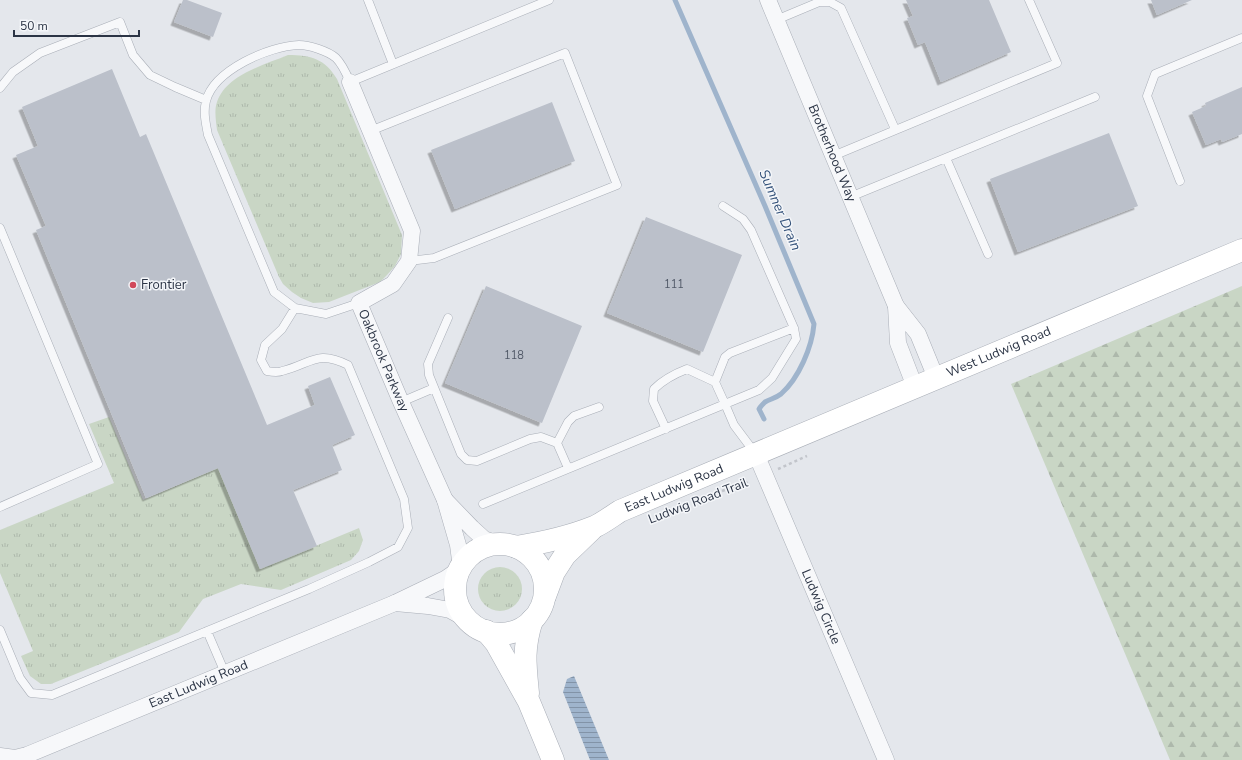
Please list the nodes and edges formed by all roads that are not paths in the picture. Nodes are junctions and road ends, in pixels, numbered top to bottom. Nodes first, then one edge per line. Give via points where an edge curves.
1 (368, 0) edge
2 (549, 0) edge
3 (768, 0) edge
4 (1029, 0) edge
5 (776, 20) junction
6 (1242, 38) edge
7 (393, 64) junction
8 (350, 82) junction
9 (0, 88) edge
10 (1095, 97) dead end
11 (206, 100) junction
12 (896, 130) junction
13 (370, 131) junction
14 (833, 156) junction
15 (946, 158) junction
16 (1180, 181) dead end
17 (850, 198) junction
18 (723, 206) dead end
19 (0, 228) edge
20 (1242, 250) edge
21 (988, 254) dead end
22 (409, 261) junction
23 (359, 303) junction
24 (896, 306) junction
25 (295, 308) junction
26 (448, 318) dead end
27 (794, 328) junction
28 (936, 378) junction
29 (715, 382) junction
30 (915, 387) junction
31 (434, 388) junction
32 (400, 402) junction
33 (725, 404) junction
34 (599, 406) dead end
35 (666, 429) junction
36 (557, 443) junction
37 (756, 454) junction
38 (568, 468) junction
39 (444, 500) junction
40 (483, 504) dead end
41 (0, 507) edge
42 (594, 526) junction
43 (508, 546) junction
44 (461, 568) junction
45 (545, 596) junction
46 (396, 603) junction
47 (468, 620) junction
48 (532, 620) junction
49 (0, 630) edge
50 (207, 631) junction
51 (486, 632) junction
52 (225, 673) junction
53 (529, 702) junction
54 (0, 756) edge
55 (553, 760) edge
56 (886, 760) edge

1 - 7 lane
2 - 7 lane
3 - 5 street, Brotherhood Way
4 - 12 lane via 1057,63
5 - 12 lane via 819,2 830,2 841,8
5 - 14 street, Brotherhood Way
6 - 16 lane via 1155,74 1147,96
7 - 8 lane
8 - 11 lane via 336,58 320,49 301,45 286,46 235,66 223,76
8 - 13 street, Oakbrook Parkway
9 - 11 lane via 13,72 40,53 120,22 133,55 150,74
10 - 15 lane
11 - 25 lane via 204,118 208,135 271,285 274,292
12 - 14 lane
13 - 22 street, Oakbrook Parkway via 412,231
13 - 22 lane via 565,53 617,184 434,258
14 - 17 street, Brotherhood Way
15 - 17 lane
15 - 21 lane
17 - 24 street, Brotherhood Way
18 - 27 lane via 743,219 751,230
19 - 41 lane via 98,464
20 - 28 main road, West Ludwig Road
22 - 23 street, Oakbrook Parkway via 393,284
23 - 25 lane via 326,314
23 - 32 street, Oakbrook Parkway
24 - 28 street, Brotherhood Way via 918,334
24 - 30 street, Brotherhood Way via 898,343
25 - 50 lane via 282,329 265,345 261,360 267,372 281,372 318,358 336,359 348,365 404,499 408,528 398,547 369,562
26 - 31 lane via 428,364
27 - 29 lane via 725,356
27 - 33 lane via 796,339 772,378 759,390
28 - 30 main road, West Ludwig Road
29 - 33 lane
29 - 35 lane via 687,369 668,376 660,383 654,389 653,401
30 - 37 main road, West Ludwig Road
31 - 32 lane
31 - 36 lane via 461,454 467,460 477,461 530,439 541,437
32 - 39 street, Oakbrook Parkway
33 - 35 lane
33 - 37 lane via 734,425
34 - 36 lane via 574,416
35 - 38 lane
36 - 38 lane
37 - 42 main road, East Ludwig Road via 620,511
37 - 56 street, Ludwig Circle
38 - 40 lane
39 - 43 street, Oakbrook Parkway via 484,539
39 - 44 street, Oakbrook Parkway via 458,545
42 - 43 main road, East Ludwig Road via 555,540
42 - 45 main road, East Ludwig Road via 565,555 554,572
43 - 44 main road via 490,545 479,550 468,557
43 - 45 main road via 527,553 536,561 542,572
44 - 46 street, East Ludwig Road via 445,579
44 - 47 main road via 456,578 457,600
45 - 48 main road
46 - 47 street, East Ludwig Road via 450,610
46 - 52 street, East Ludwig Road
47 - 51 main road
48 - 51 main road via 512,632
48 - 53 main road via 526,636 525,658
49 - 50 lane via 20,678 31,694 52,695
50 - 52 lane
51 - 53 main road via 496,643
52 - 54 street, East Ludwig Road via 27,755 15,758
53 - 55 main road

